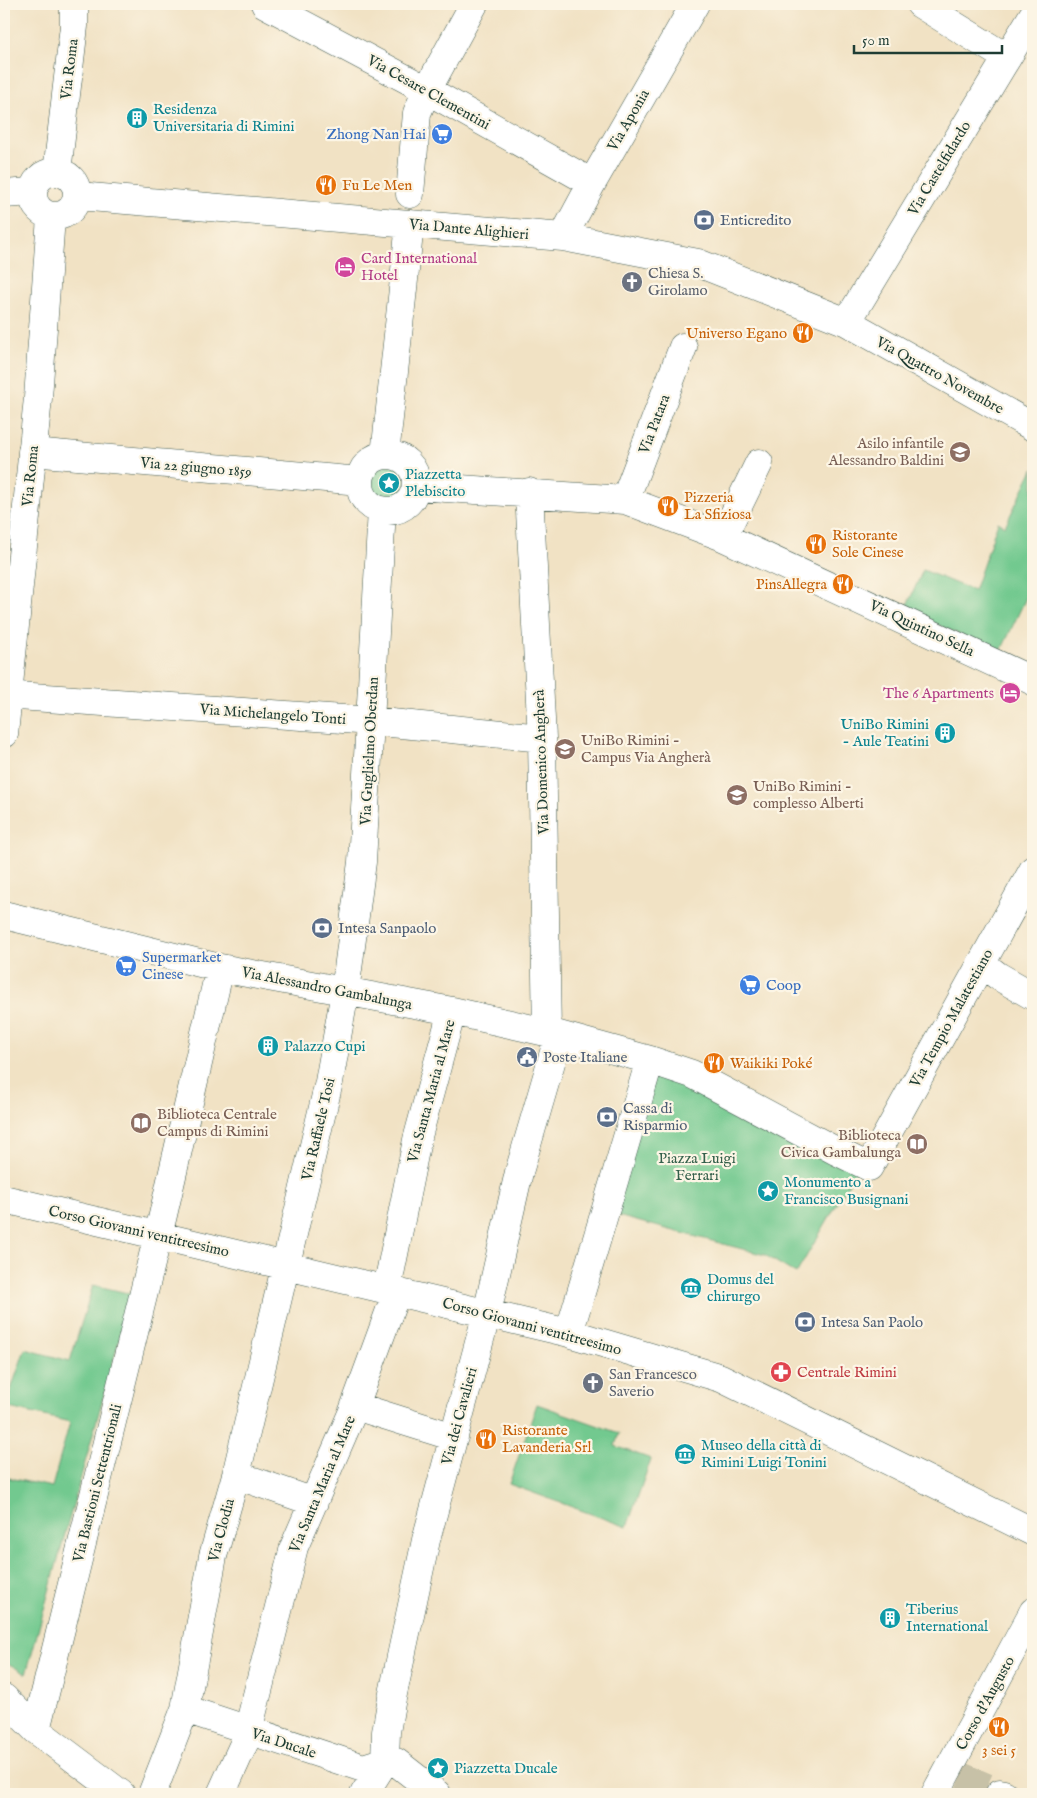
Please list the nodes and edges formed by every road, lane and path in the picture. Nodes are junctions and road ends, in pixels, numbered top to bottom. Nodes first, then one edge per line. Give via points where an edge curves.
1 (265, 4) edge
2 (474, 4) edge
3 (695, 4) edge
4 (920, 4) edge
5 (78, 11) edge
6 (1033, 15) edge
7 (1006, 58) junction
8 (427, 90) junction
9 (57, 172) junction
10 (592, 183) junction
11 (32, 192) junction
12 (4, 194) edge
13 (410, 194) dead end
14 (78, 196) junction
15 (51, 217) junction
16 (410, 224) junction
17 (563, 237) junction
18 (847, 322) junction
19 (683, 347) dead end
20 (1033, 427) edge
21 (32, 452) junction
22 (384, 455) junction
23 (759, 463) dead end
24 (360, 481) junction
25 (416, 486) junction
26 (529, 492) junction
27 (625, 500) junction
28 (382, 510) junction
29 (723, 537) junction
30 (1033, 681) edge
31 (5, 695) edge
32 (371, 720) junction
33 (4, 734) edge
34 (542, 738) junction
35 (1033, 870) edge
36 (4, 915) edge
37 (981, 963) junction
38 (220, 968) junction
39 (345, 992) junction
40 (1033, 996) edge
41 (452, 1011) junction
42 (553, 1034) junction
43 (650, 1060) junction
44 (4, 1199) edge
45 (157, 1236) junction
46 (287, 1265) junction
47 (392, 1290) junction
48 (486, 1313) junction
49 (569, 1333) junction
50 (355, 1406) junction
51 (454, 1437) junction
52 (236, 1475) junction
53 (314, 1502) junction
54 (1033, 1532) edge
55 (1033, 1612) edge
56 (4, 1698) edge
57 (185, 1709) junction
58 (36, 1730) junction
59 (248, 1731) junction
60 (385, 1761) junction
61 (121, 1794) edge
62 (150, 1794) edge
63 (221, 1794) edge
64 (364, 1794) edge
65 (437, 1794) edge
66 (935, 1794) edge

1 - 8 street, Via Cesare Clementini
2 - 8 street
3 - 10 street, Via Aponia
4 - 7 street
5 - 9 street, Via Roma
6 - 7 street, Via Castelfidardo
7 - 18 street, Via Castelfidardo
8 - 10 street, Via Cesare Clementini
8 - 13 street via 417,113
9 - 11 street via 44,175
9 - 14 street via 69,177
10 - 17 street, Via Aponia
11 - 12 street
11 - 15 street via 35,206
14 - 15 street via 72,210 59,217
14 - 16 street, Via Dante Alighieri
15 - 21 street, Via Roma
16 - 17 street, Via Dante Alighieri
16 - 22 street
17 - 18 street, Via Dante Alighieri via 698,263
18 - 20 street, Via Quattro Novembre
19 - 27 street, Via Patara
21 - 24 street, Via 22 giugno 1859
21 - 31 street, Via Roma
22 - 24 street via 370,461
22 - 25 street via 404,460 415,476
23 - 29 street
24 - 28 street via 368,503
25 - 26 street
25 - 28 street via 413,495 400,508
26 - 27 street
26 - 34 street, Via Domenico Angherà
27 - 29 street
28 - 32 street, Via Guglielmo Oberdan
29 - 30 street, Via Quintino Sella
31 - 32 street, Via Michelangelo Tonti
31 - 33 street, Via Roma
32 - 34 street, Via Michelangelo Tonti
32 - 39 street, Via Guglielmo Oberdan via 362,862
34 - 42 street, Via Domenico Angherà
35 - 37 street, Via Tempio Malatestiano
36 - 38 street, Via Alessandro Gambalunga
37 - 40 street
37 - 43 street, Via Tempio Malatestiano via 868,1167 692,1074
38 - 39 street, Via Alessandro Gambalunga
38 - 45 street, Via Bastioni Settentrionali
39 - 41 street, Via Alessandro Gambalunga
39 - 46 street, Via Raffaele Tosi via 329,1082
41 - 42 street, Via Alessandro Gambalunga
41 - 47 street, Via Santa Maria al Mare via 417,1140
42 - 43 street, Via Alessandro Gambalunga
42 - 48 street, Via dei Cavalieri
43 - 49 street
44 - 45 street, Corso Giovanni ventitreesimo
45 - 46 street, Corso Giovanni ventitreesimo
45 - 58 street, Via Bastioni Settentrionali
46 - 47 street, Corso Giovanni ventitreesimo
46 - 52 street, Via Clodia
47 - 48 street, Corso Giovanni ventitreesimo
47 - 50 street, Via Santa Maria al Mare
48 - 49 street, Corso Giovanni ventitreesimo
48 - 51 street, Via dei Cavalieri
49 - 54 street, Corso Giovanni ventitreesimo via 734,1382
50 - 51 street
50 - 53 street, Via Santa Maria al Mare
51 - 60 street, Via dei Cavalieri via 426,1540 393,1693
52 - 53 street
52 - 57 street, Via Clodia via 213,1556
53 - 59 street, Via Santa Maria al Mare via 294,1547
55 - 66 street, Corso d'Augusto via 955,1773
56 - 58 street
57 - 59 street, Via Ducale
57 - 62 street, Via Clodia
58 - 61 street
59 - 60 street, Via Ducale via 363,1768
59 - 63 street, Via Santa Maria al Mare
60 - 64 street
60 - 65 street via 396,1762

